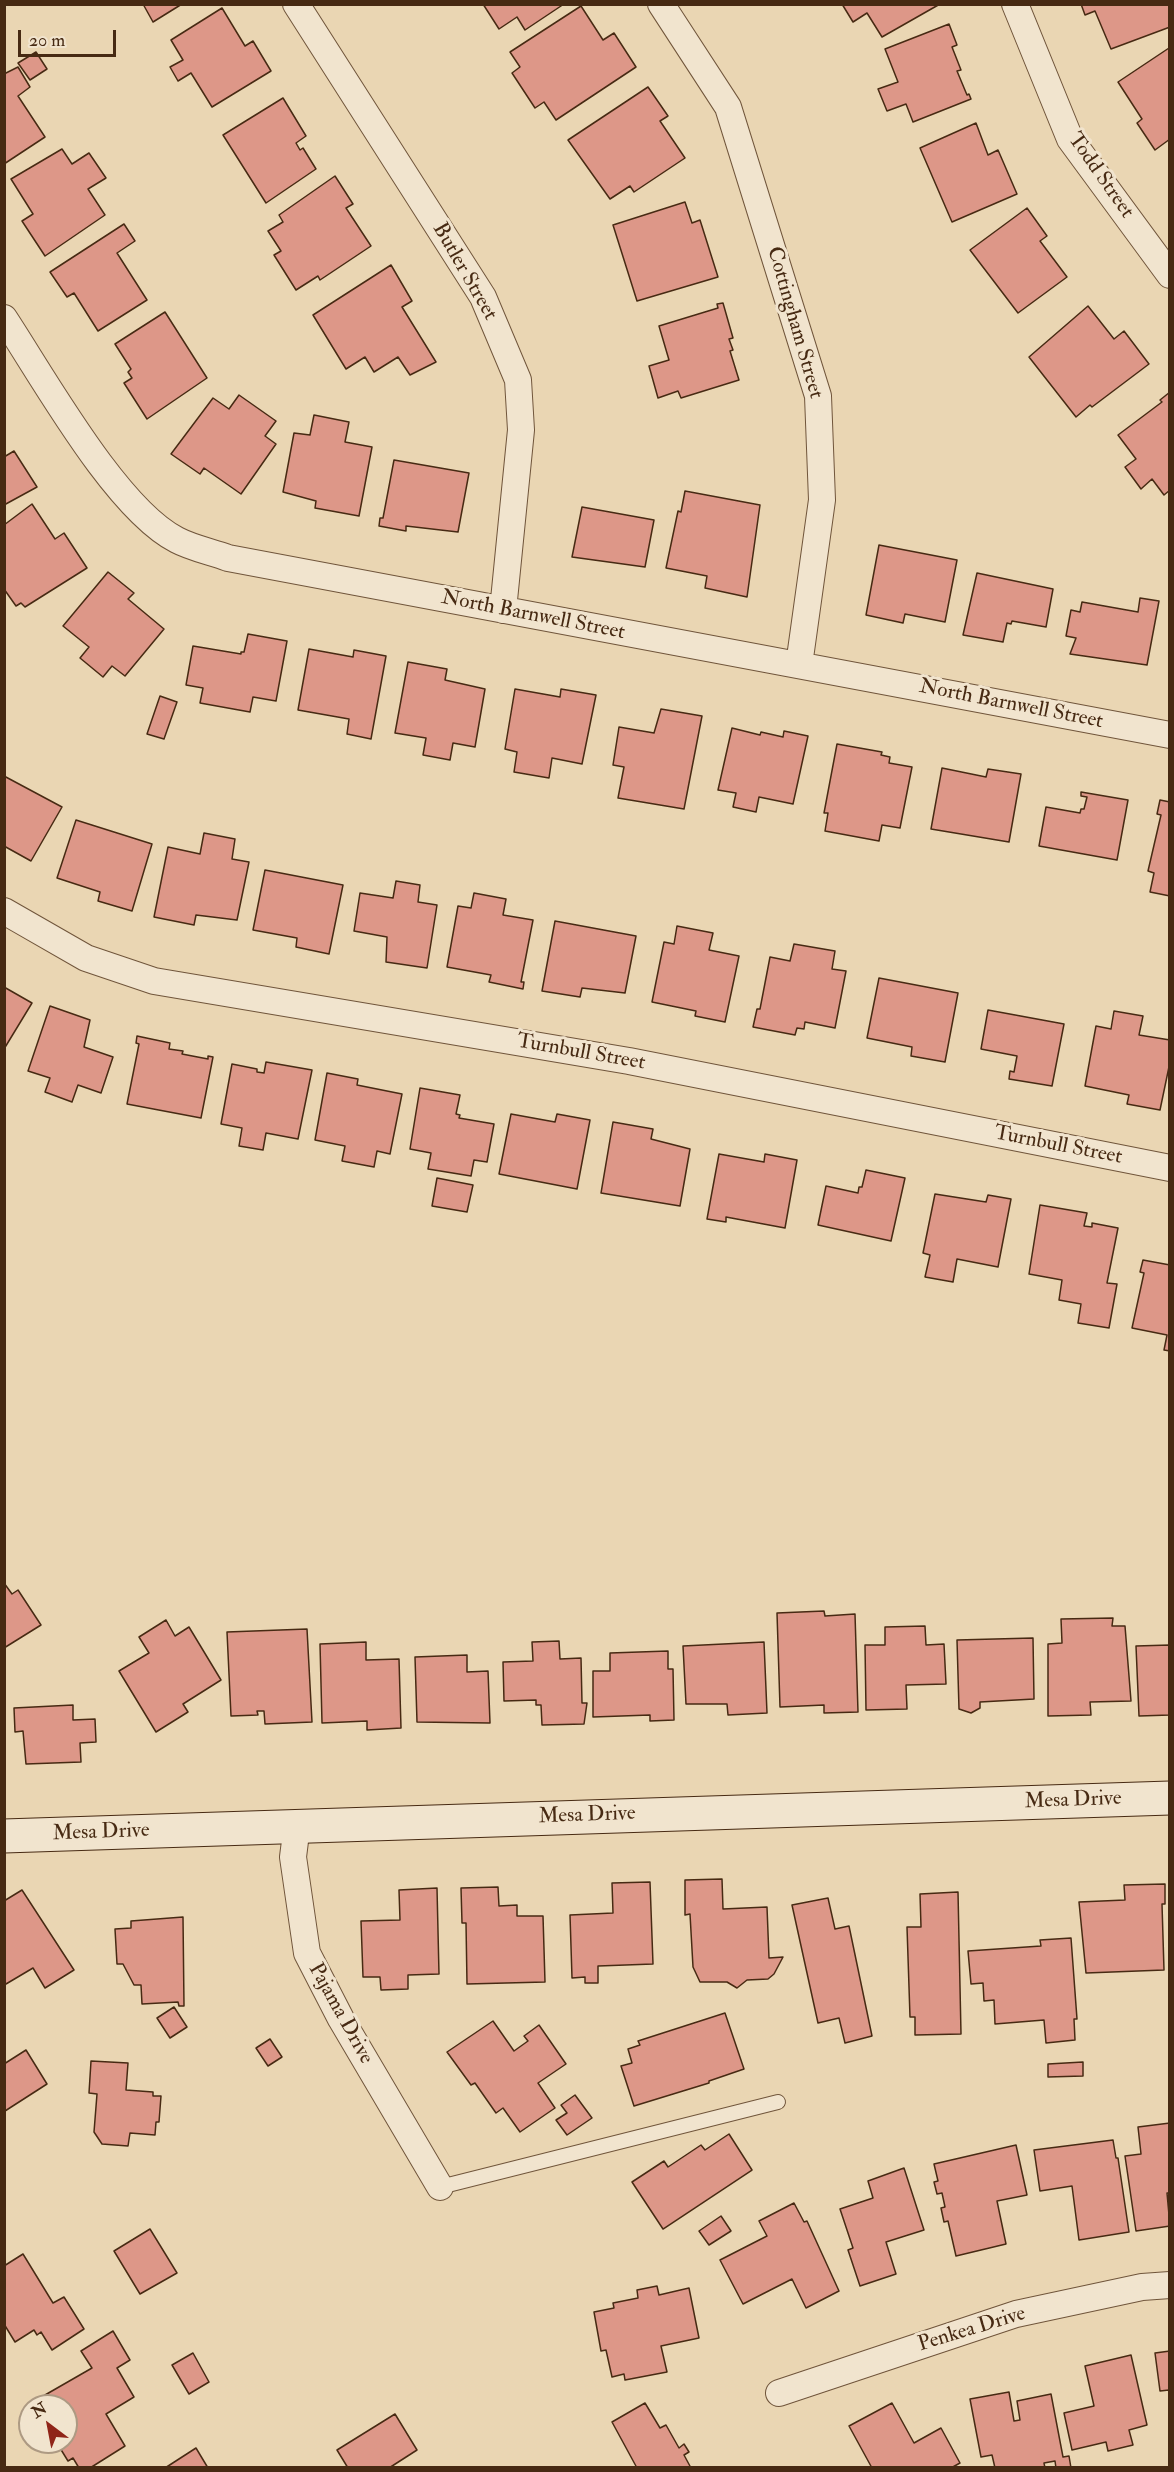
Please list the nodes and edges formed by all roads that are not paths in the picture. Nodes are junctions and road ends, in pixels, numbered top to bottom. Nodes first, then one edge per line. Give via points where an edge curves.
1 (296, 4) edge
2 (661, 4) edge
3 (1015, 4) edge
4 (1170, 274) edge
5 (4, 318) edge
6 (503, 610) junction
7 (799, 665) junction
8 (1170, 735) edge
9 (4, 911) edge
10 (1170, 1168) edge
11 (1170, 1798) edge
12 (297, 1825) junction
13 (4, 1836) edge
14 (778, 2102) dead end
15 (440, 2187) joint
16 (1170, 2285) edge
17 (778, 2393) dead end

1 - 6 street, Butler Street via 483,297 518,380 521,430
2 - 7 street, Cottingham Street via 728,107 818,396 822,500
3 - 4 street, Todd Street via 1070,139
5 - 6 street, North Barnwell Street via 103,468 146,517 176,539 228,558
6 - 7 street, North Barnwell Street
7 - 8 street, North Barnwell Street
9 - 10 street, Turnbull Street via 86,958 154,981 629,1061
11 - 12 main road, Mesa Drive
12 - 13 main road, Mesa Drive
12 - 15 street, Pajama Drive via 292,1857 307,1953 341,2019
14 - 15 lane
16 - 17 street, Penkea Drive via 1142,2287 1016,2314

